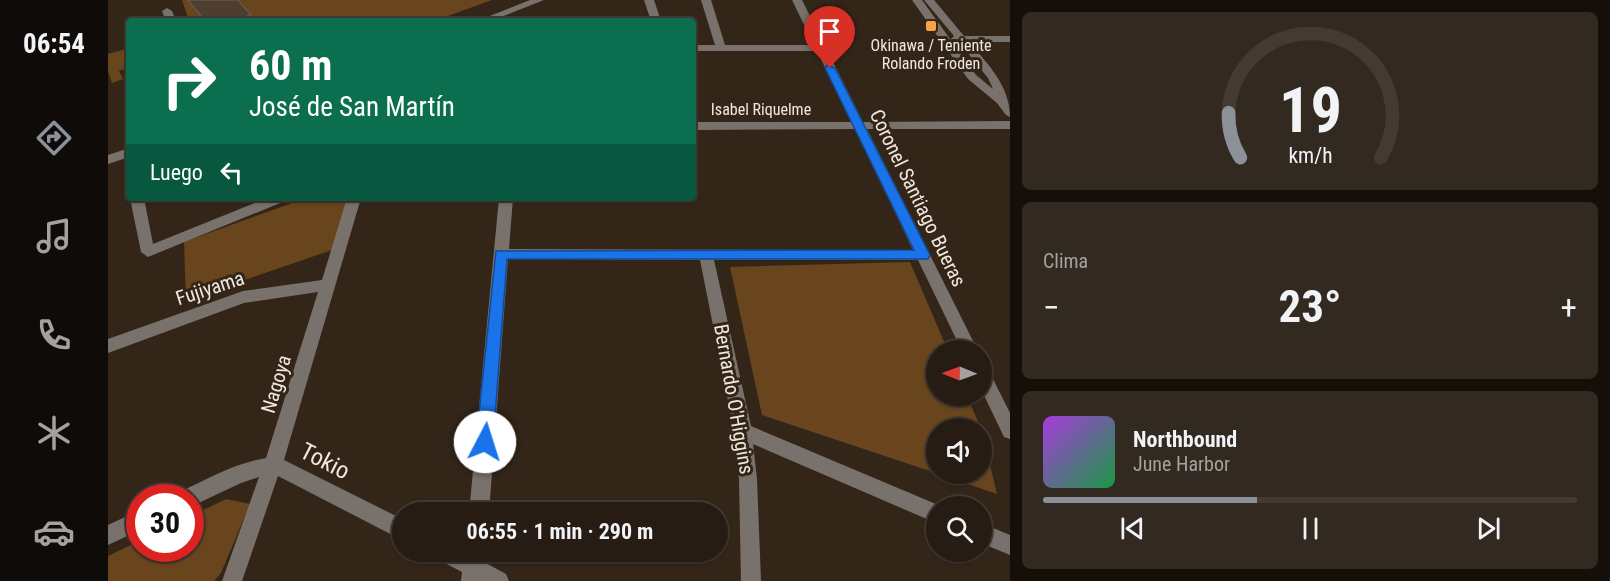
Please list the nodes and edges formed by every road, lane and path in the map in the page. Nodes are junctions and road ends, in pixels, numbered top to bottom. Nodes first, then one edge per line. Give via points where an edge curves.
1 (539, 0) edge
2 (649, 0) edge
3 (706, 0) edge
4 (797, 0) edge
5 (917, 0) edge
6 (929, 0) edge
7 (519, 3) edge
8 (166, 11) dead end
9 (170, 18) edge
10 (488, 18) edge
11 (522, 18) edge
12 (655, 18) edge
13 (963, 39) junction
14 (1010, 39) edge
15 (945, 40) junction
16 (696, 48) edge
17 (721, 48) junction
18 (821, 48) junction
19 (1001, 101) junction
20 (1010, 113) edge
21 (1010, 125) edge
22 (696, 126) edge
23 (859, 126) junction
24 (126, 155) edge
25 (108, 160) edge
26 (138, 201) edge
27 (273, 201) edge
28 (353, 201) edge
29 (506, 201) edge
30 (501, 254) junction
31 (706, 255) junction
32 (923, 255) junction
33 (328, 285) junction
34 (965, 340) edge
35 (108, 346) edge
36 (992, 394) edge
37 (743, 431) junction
38 (1010, 431) edge
39 (273, 465) junction
40 (204, 491) edge
41 (479, 502) edge
42 (926, 509) edge
43 (392, 525) edge
44 (126, 527) edge
45 (108, 535) edge
46 (992, 537) edge
47 (1010, 545) edge
48 (473, 567) edge
49 (232, 581) edge
50 (499, 581) edge
51 (751, 581) edge

1 - 7 street
2 - 12 street
3 - 17 street
4 - 18 street, Coronel Santiago Bueras
5 - 15 street
6 - 13 street
7 - 10 street
7 - 11 street
8 - 9 street
13 - 14 street
13 - 15 street
13 - 19 street via 993,77
15 - 19 street via 972,77
16 - 17 street
17 - 18 street
18 - 23 street, Coronel Santiago Bueras
19 - 20 street
21 - 23 street, Isabel Riquelme
22 - 23 street, Isabel Riquelme
23 - 32 street, Coronel Santiago Bueras
24 - 25 street
26 - 27 street via 148,252
28 - 33 street, Nagoya
29 - 30 street
30 - 31 street
30 - 41 street
31 - 32 street
31 - 37 street, Bernardo O'Higgins
32 - 34 street, Coronel Santiago Bueras
33 - 35 street, Fujiyama via 243,297
33 - 39 street, Nagoya
36 - 38 street
37 - 42 street
37 - 51 street, Bernardo O'Higgins
39 - 40 street, Tokio via 251,470
39 - 43 street, Tokio
39 - 49 street, Nagoya
44 - 45 street
46 - 47 street
48 - 50 street

